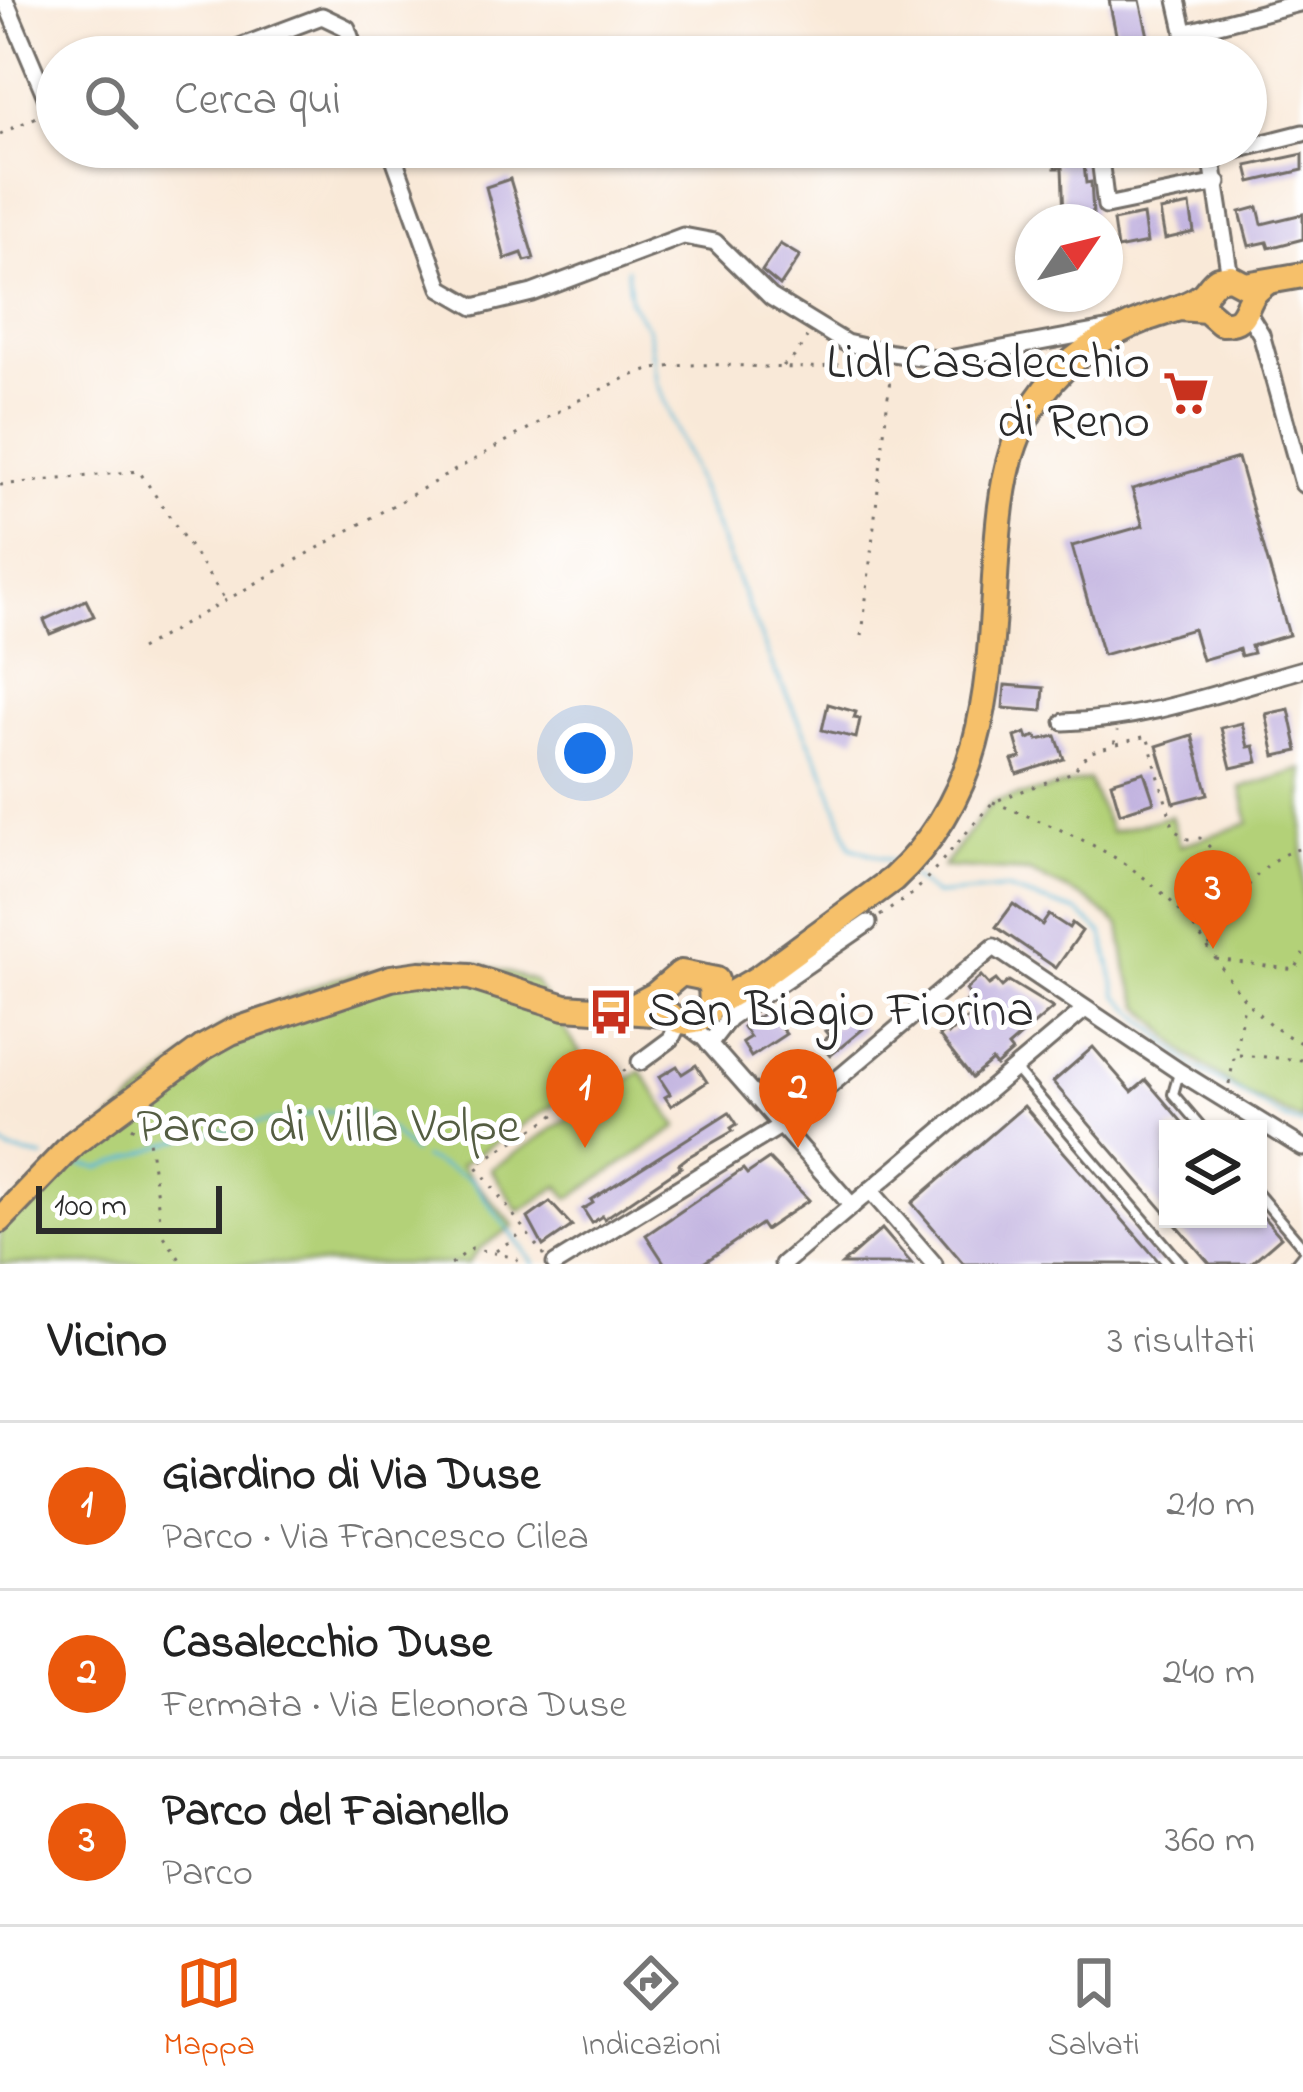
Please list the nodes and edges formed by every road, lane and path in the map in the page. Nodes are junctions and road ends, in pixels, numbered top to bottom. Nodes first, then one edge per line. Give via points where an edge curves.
1 (5, 0) edge
2 (1177, 0) edge
3 (1303, 2) edge
4 (1184, 33) junction
5 (269, 36) edge
6 (350, 36) edge
7 (1185, 36) edge
8 (36, 70) edge
9 (36, 118) edge
10 (1303, 133) edge
11 (0, 134) edge
12 (1267, 140) edge
13 (398, 168) edge
14 (1101, 168) edge
15 (1214, 168) edge
16 (1218, 183) junction
17 (1303, 275) edge
18 (1248, 291) junction
19 (1205, 303) junction
20 (806, 318) junction
21 (1125, 327) junction
22 (892, 353) junction
23 (778, 368) junction
24 (1298, 440) edge
25 (1303, 484) edge
26 (0, 485) edge
27 (226, 601) junction
28 (862, 635) dead end
29 (140, 649) dead end
30 (1303, 669) edge
31 (1117, 720) junction
32 (1064, 722) dead end
33 (1114, 745) junction
34 (994, 802) junction
35 (1303, 848) edge
36 (913, 876) junction
37 (1250, 884) junction
38 (868, 923) joint
39 (1208, 948) junction
40 (1303, 954) edge
41 (1216, 959) junction
42 (781, 960) junction
43 (705, 979) junction
44 (1245, 1004) junction
45 (711, 1008) junction
46 (1084, 1009) junction
47 (685, 1022) junction
48 (1303, 1044) edge
49 (1237, 1054) junction
50 (1303, 1060) edge
51 (640, 1061) joint
52 (1015, 1068) junction
53 (1180, 1072) junction
54 (1226, 1091) dead end
55 (1195, 1120) edge
56 (778, 1125) junction
57 (130, 1127) dead end
58 (1303, 1148) edge
59 (871, 1190) junction
60 (1267, 1205) edge
61 (851, 1206) junction
62 (0, 1220) edge
63 (525, 1231) junction
64 (1303, 1250) edge
65 (495, 1252) junction
66 (182, 1264) edge
67 (452, 1264) edge
68 (521, 1264) edge
69 (555, 1264) edge
70 (783, 1264) edge
71 (934, 1264) edge
72 (1182, 1264) edge
73 (1294, 1264) edge

1 - 8 street
2 - 4 street
3 - 4 street
4 - 7 street
5 - 6 street via 322,16
9 - 11 path
10 - 12 street
13 - 20 street via 441,289 474,307 683,236 715,242 771,297
14 - 16 street via 1106,206
15 - 16 street
16 - 18 street
17 - 18 main road
18 - 19 main road via 1213,282
18 - 19 main road via 1228,324
18 - 24 street
19 - 21 main road
20 - 22 street via 846,343
20 - 23 path via 803,347
21 - 22 street via 943,361
21 - 36 main road via 1060,372 1015,442 1001,495 976,747
22 - 23 path via 822,370
22 - 28 path
23 - 27 path via 648,370 577,401
24 - 25 street
26 - 27 path via 139,471
27 - 29 path
30 - 31 street
31 - 32 street
31 - 33 path
33 - 34 path via 1088,753 1073,772
33 - 37 path via 1147,736 1174,830 1200,838
34 - 36 path
34 - 39 path via 1116,856 1180,911
35 - 37 path via 1275,858
36 - 38 path
36 - 42 main road
37 - 39 path
38 - 47 street via 729,1018
39 - 41 path
40 - 41 path via 1295,970
41 - 44 path
42 - 43 main road
42 - 45 main road
43 - 45 main road
43 - 47 main road via 682,973
44 - 48 path
44 - 49 path
45 - 47 main road
46 - 52 street
46 - 53 street
46 - 56 street via 994,947
47 - 51 street
47 - 56 street
47 - 62 main road via 630,1008 565,1006 470,977 391,978 204,1047 74,1143
49 - 50 path
49 - 54 path
51 - 63 path via 476,1165
52 - 59 street
52 - 72 lane
53 - 55 lane via 1173,1094
53 - 58 street
56 - 61 street
56 - 69 street
57 - 66 path via 149,1142 161,1233
59 - 61 street
59 - 71 street
60 - 64 lane
61 - 70 street
63 - 65 path
63 - 69 path
64 - 73 lane
65 - 67 path via 472,1248
65 - 68 path

